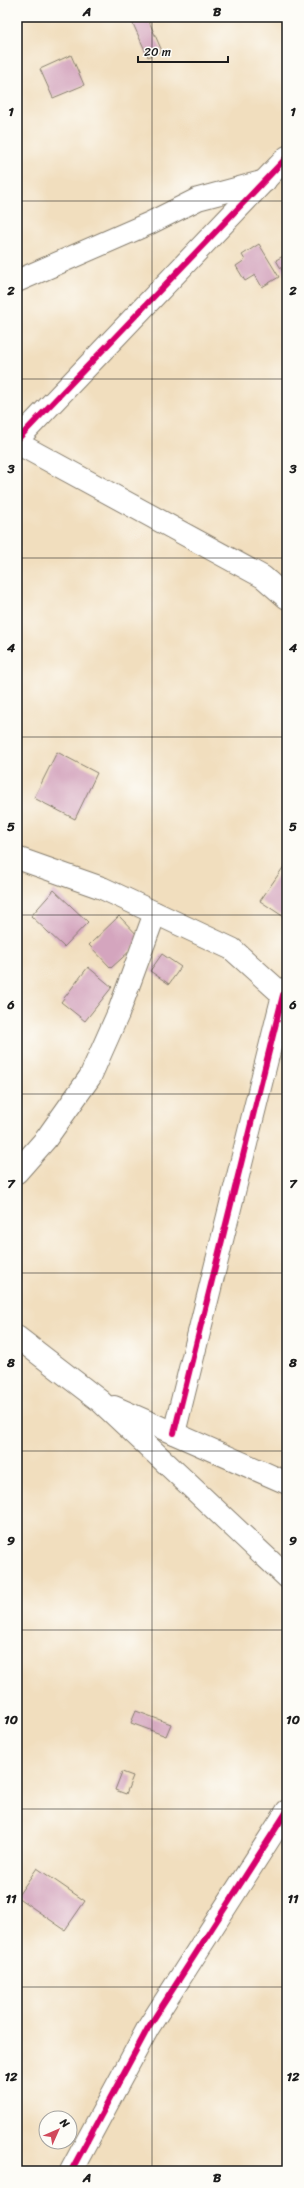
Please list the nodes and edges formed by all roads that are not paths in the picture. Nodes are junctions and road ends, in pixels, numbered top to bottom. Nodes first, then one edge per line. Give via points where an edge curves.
1 (287, 157) edge
2 (265, 181) junction
3 (17, 281) edge
4 (17, 442) edge
5 (287, 598) edge
6 (17, 858) edge
7 (155, 913) junction
8 (285, 992) edge
9 (17, 1172) edge
10 (17, 1337) edge
11 (100, 1401) junction
12 (174, 1433) junction
13 (287, 1483) edge
14 (287, 1577) edge
15 (287, 1811) edge
16 (71, 2171) edge

1 - 2 street
2 - 3 street via 198,199 150,223
2 - 4 street
4 - 5 street via 263,577
6 - 7 street via 102,888
7 - 8 street via 232,949
7 - 9 street via 118,1014 90,1077 46,1139
8 - 12 street
10 - 11 street
11 - 12 street
11 - 14 street
12 - 13 street
15 - 16 street via 148,2028

